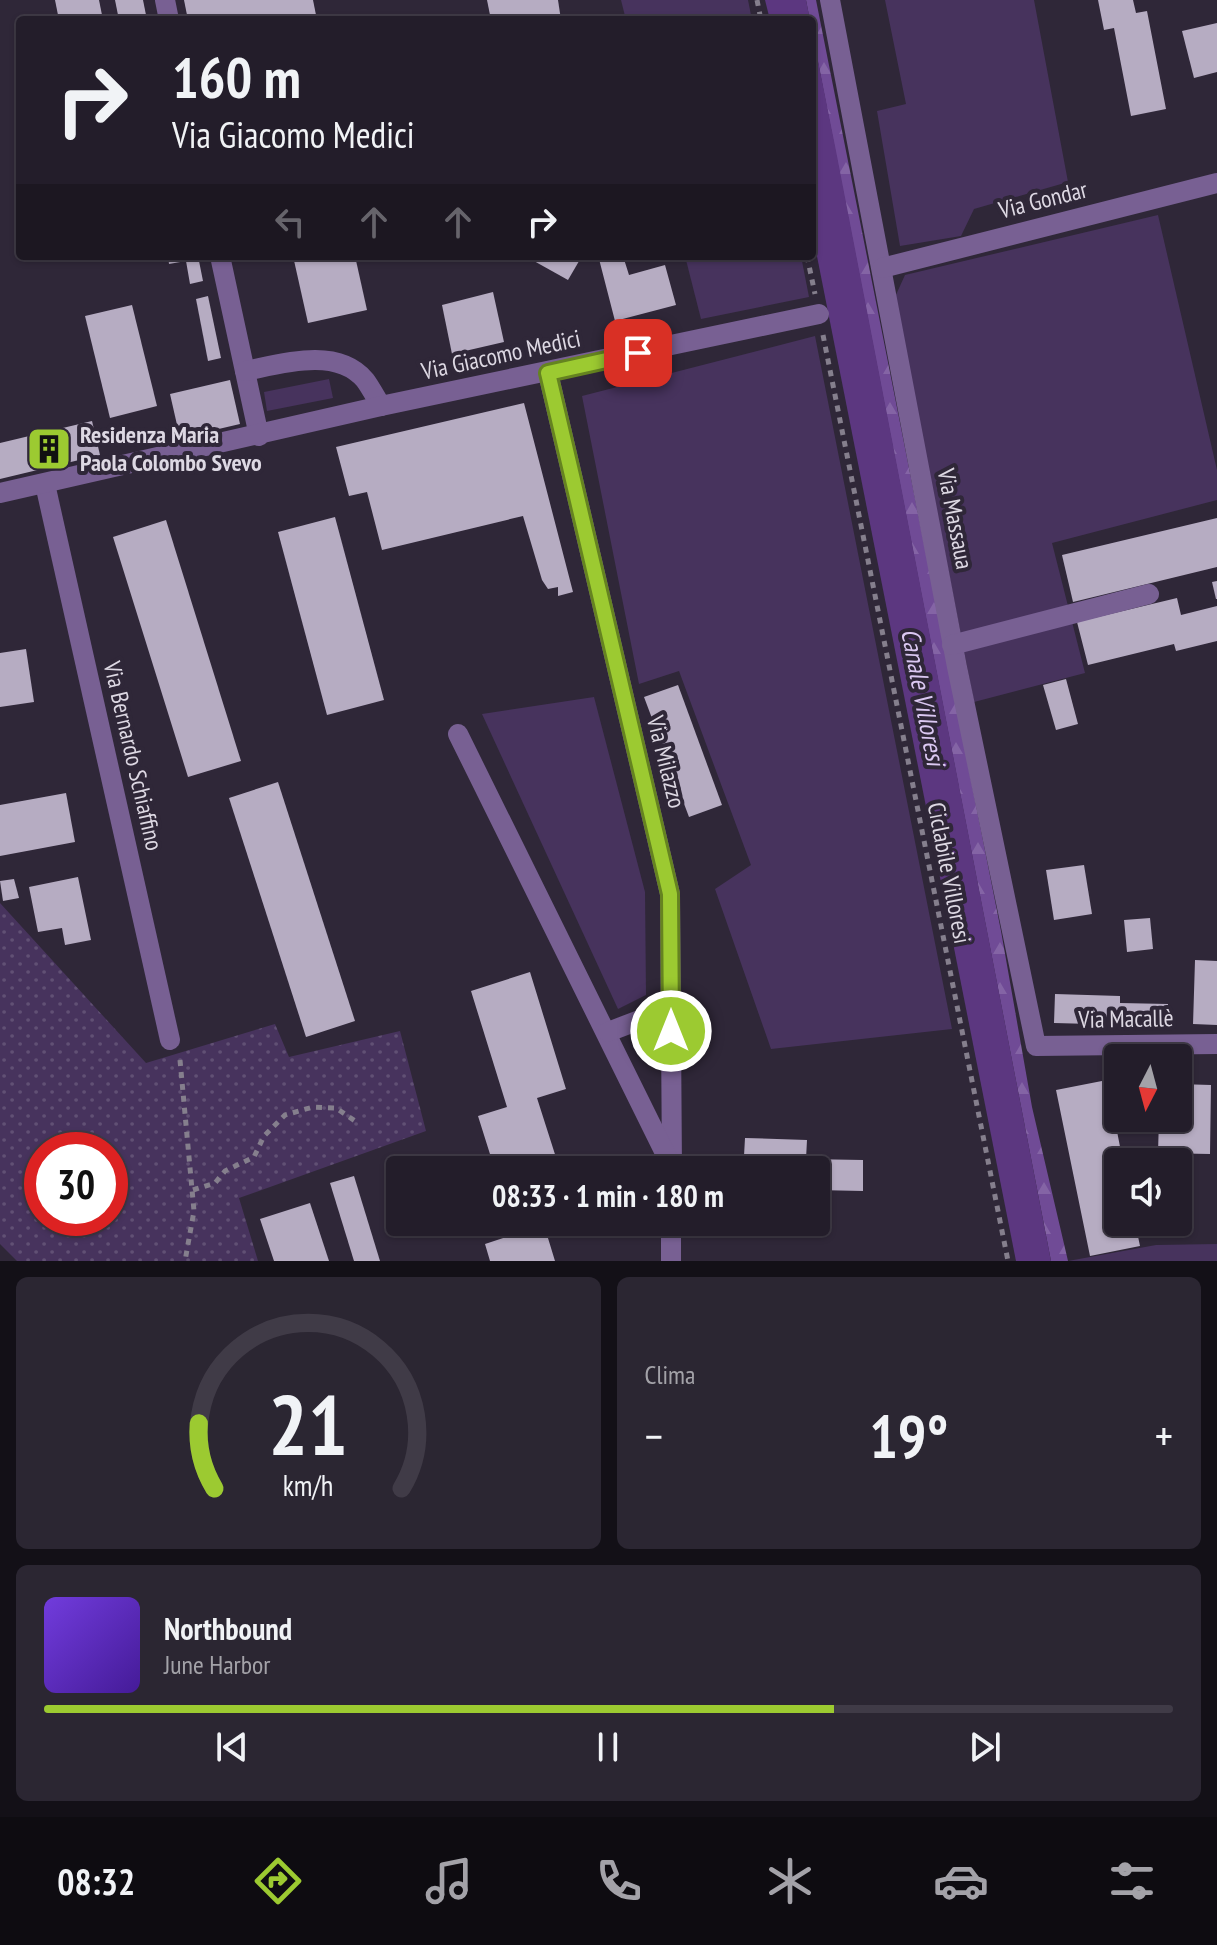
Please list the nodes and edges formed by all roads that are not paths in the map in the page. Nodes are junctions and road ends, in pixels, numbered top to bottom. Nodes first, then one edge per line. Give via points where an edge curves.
1 (830, 0) edge
2 (1217, 183) edge
3 (221, 260) edge
4 (882, 268) junction
5 (819, 314) road end
6 (245, 371) junction
7 (548, 373) junction
8 (381, 406) junction
9 (259, 436) junction
10 (45, 484) junction
11 (0, 493) edge
12 (1149, 594) dead end
13 (952, 645) junction
14 (458, 734) dead end
15 (671, 1008) junction
16 (608, 1032) junction
17 (170, 1040) road end
18 (1217, 1044) edge
19 (1036, 1046) joint
20 (666, 1156) edge
21 (672, 1156) edge
22 (671, 1236) edge
23 (671, 1261) edge

1 - 4 street, Via Massaua
2 - 4 street, Via Gondar
3 - 6 street
4 - 13 street, Via Massaua
5 - 7 street, Via Giacomo Medici
6 - 8 street via 304,359 342,365 363,377
6 - 9 street
7 - 8 street, Via Giacomo Medici
7 - 15 street, Via Milazzo via 670,894
8 - 9 street, Via Giacomo Medici
9 - 10 street, Via Giacomo Medici
10 - 11 street, Via Giacomo Medici
10 - 17 street, Via Bernardo Schiaffino
12 - 13 street
13 - 19 street, Via Massaua
14 - 16 street
15 - 16 street
15 - 21 street, Via Milazzo
16 - 20 street
18 - 19 street, Via Macallè
22 - 23 street

